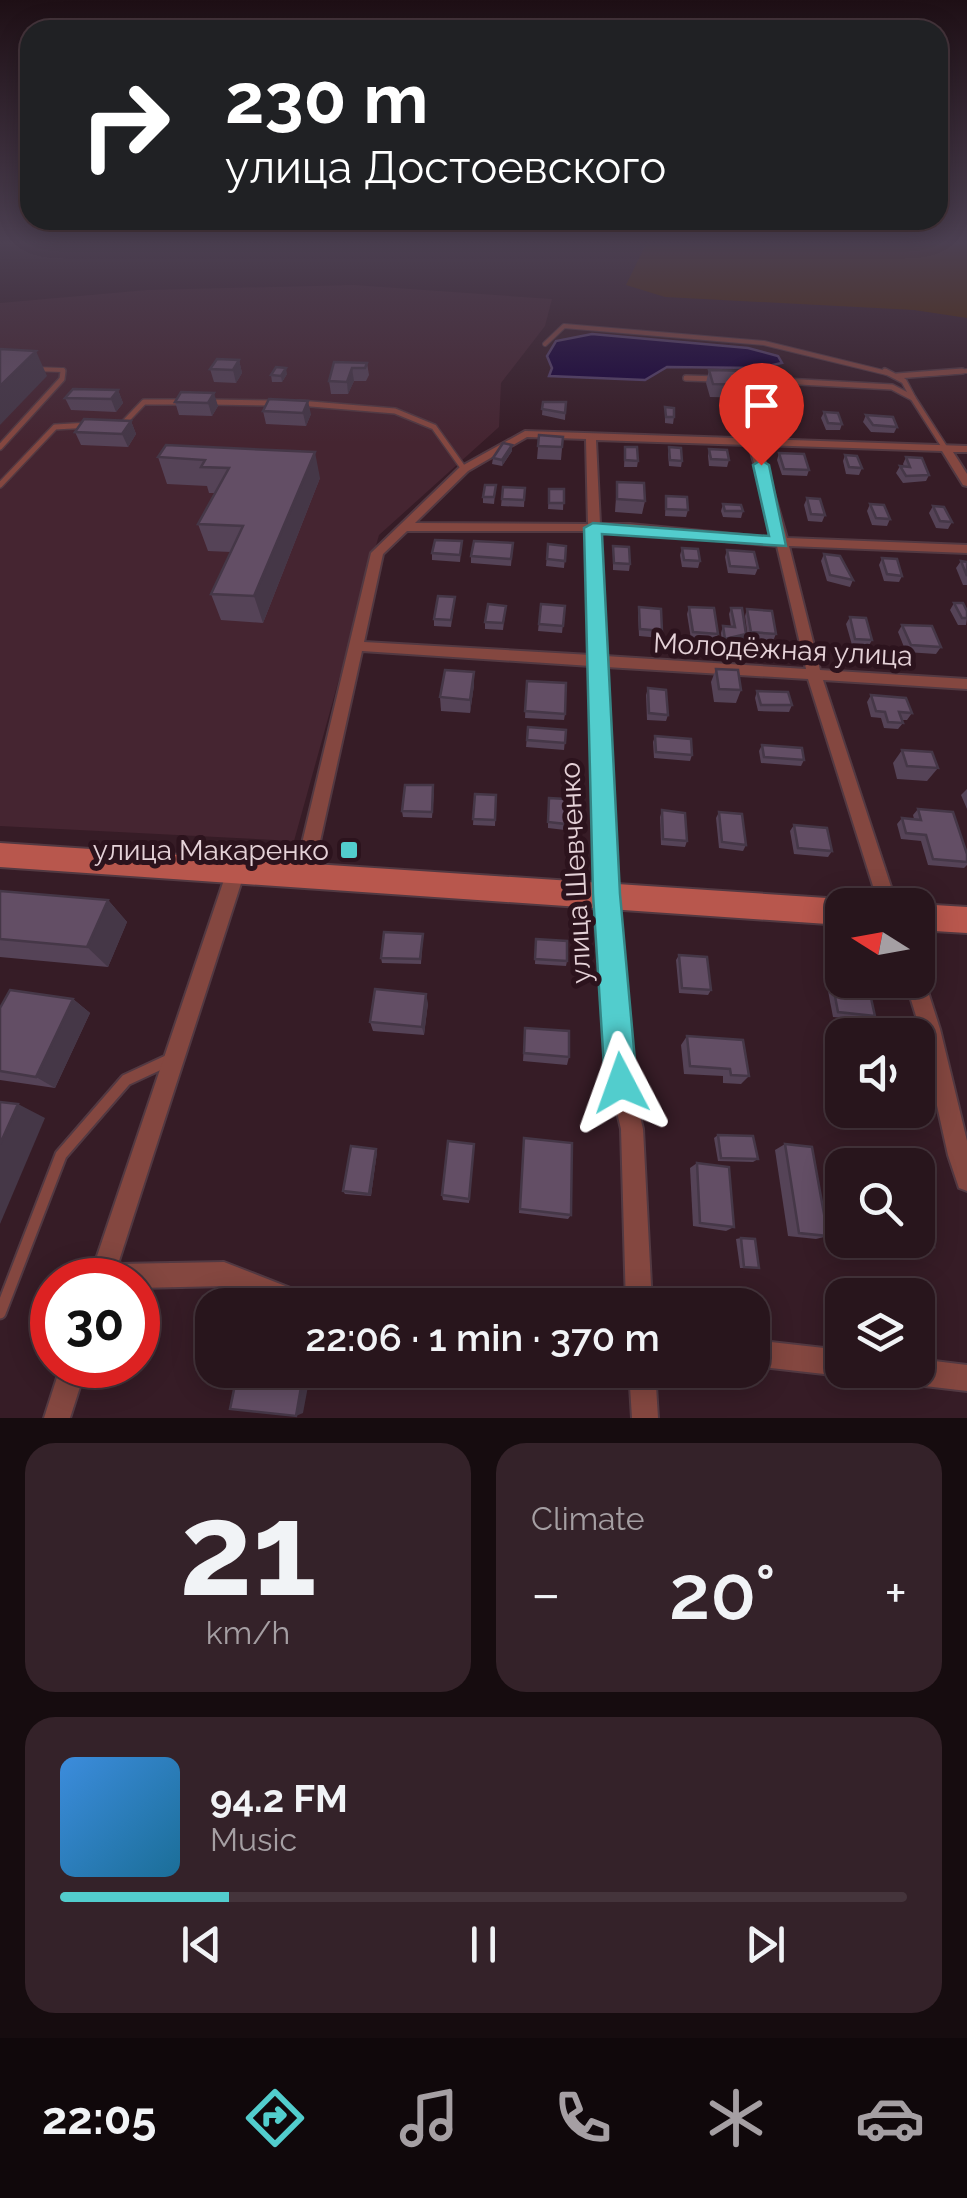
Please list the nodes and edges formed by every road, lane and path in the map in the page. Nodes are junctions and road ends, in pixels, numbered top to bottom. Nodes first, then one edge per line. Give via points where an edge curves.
1 (546, 344) dead end
2 (32, 369) edge
3 (967, 371) edge
4 (896, 376) junction
5 (686, 378) dead end
6 (722, 379) edge
7 (741, 379) edge
8 (913, 398) junction
9 (183, 402) edge
10 (202, 402) edge
11 (277, 403) edge
12 (295, 403) edge
13 (119, 428) junction
14 (137, 429) dead end
15 (591, 437) junction
16 (754, 443) junction
17 (0, 447) edge
18 (945, 448) junction
19 (967, 449) edge
20 (464, 469) junction
21 (967, 483) edge
22 (0, 485) edge
23 (403, 527) junction
24 (593, 528) junction
25 (780, 542) junction
26 (967, 548) edge
27 (356, 646) junction
28 (598, 664) junction
29 (815, 678) junction
30 (967, 684) edge
31 (0, 856) edge
32 (237, 868) junction
33 (304, 873) junction
34 (883, 888) edge
35 (606, 894) junction
36 (825, 911) edge
37 (935, 918) edge
38 (967, 920) edge
39 (922, 998) edge
40 (176, 1056) junction
41 (967, 1180) edge
42 (108, 1258) edge
43 (160, 1277) edge
44 (259, 1288) edge
45 (638, 1288) edge
46 (0, 1312) edge
47 (770, 1355) edge
48 (825, 1362) edge
49 (935, 1374) edge
50 (967, 1378) edge
51 (67, 1388) edge
52 (643, 1388) edge
53 (57, 1418) edge
54 (645, 1418) edge

1 - 4 lane via 564,326 635,330 792,347
2 - 17 lane via 63,370 62,379
3 - 4 lane
4 - 8 lane
5 - 6 lane
7 - 8 lane via 875,384
8 - 18 lane
9 - 13 lane via 144,402
10 - 11 lane
12 - 20 lane via 395,411 434,427
13 - 14 lane
13 - 22 lane via 55,426
15 - 16 street
15 - 20 street via 525,434
15 - 24 street, улица Шевченко
16 - 18 street
16 - 25 street
18 - 19 street
18 - 21 street
20 - 23 street
23 - 24 street
23 - 27 street via 377,553
24 - 25 street
24 - 28 street, улица Шевченко
25 - 26 street
25 - 29 street
27 - 28 street, Молодёжная улица
27 - 33 street
28 - 29 street, Молодёжная улица
28 - 35 street, улица Шевченко
29 - 30 street, Молодёжная улица
29 - 34 street
31 - 32 street
32 - 33 street
32 - 40 street
33 - 35 street
35 - 36 street
35 - 45 street, улица Шевченко via 621,1083 632,1130
37 - 38 street
39 - 41 street via 946,1117
40 - 42 street
40 - 46 lane via 126,1080 61,1155
43 - 44 street via 224,1274
47 - 48 street
49 - 50 street
51 - 53 street
52 - 54 street

